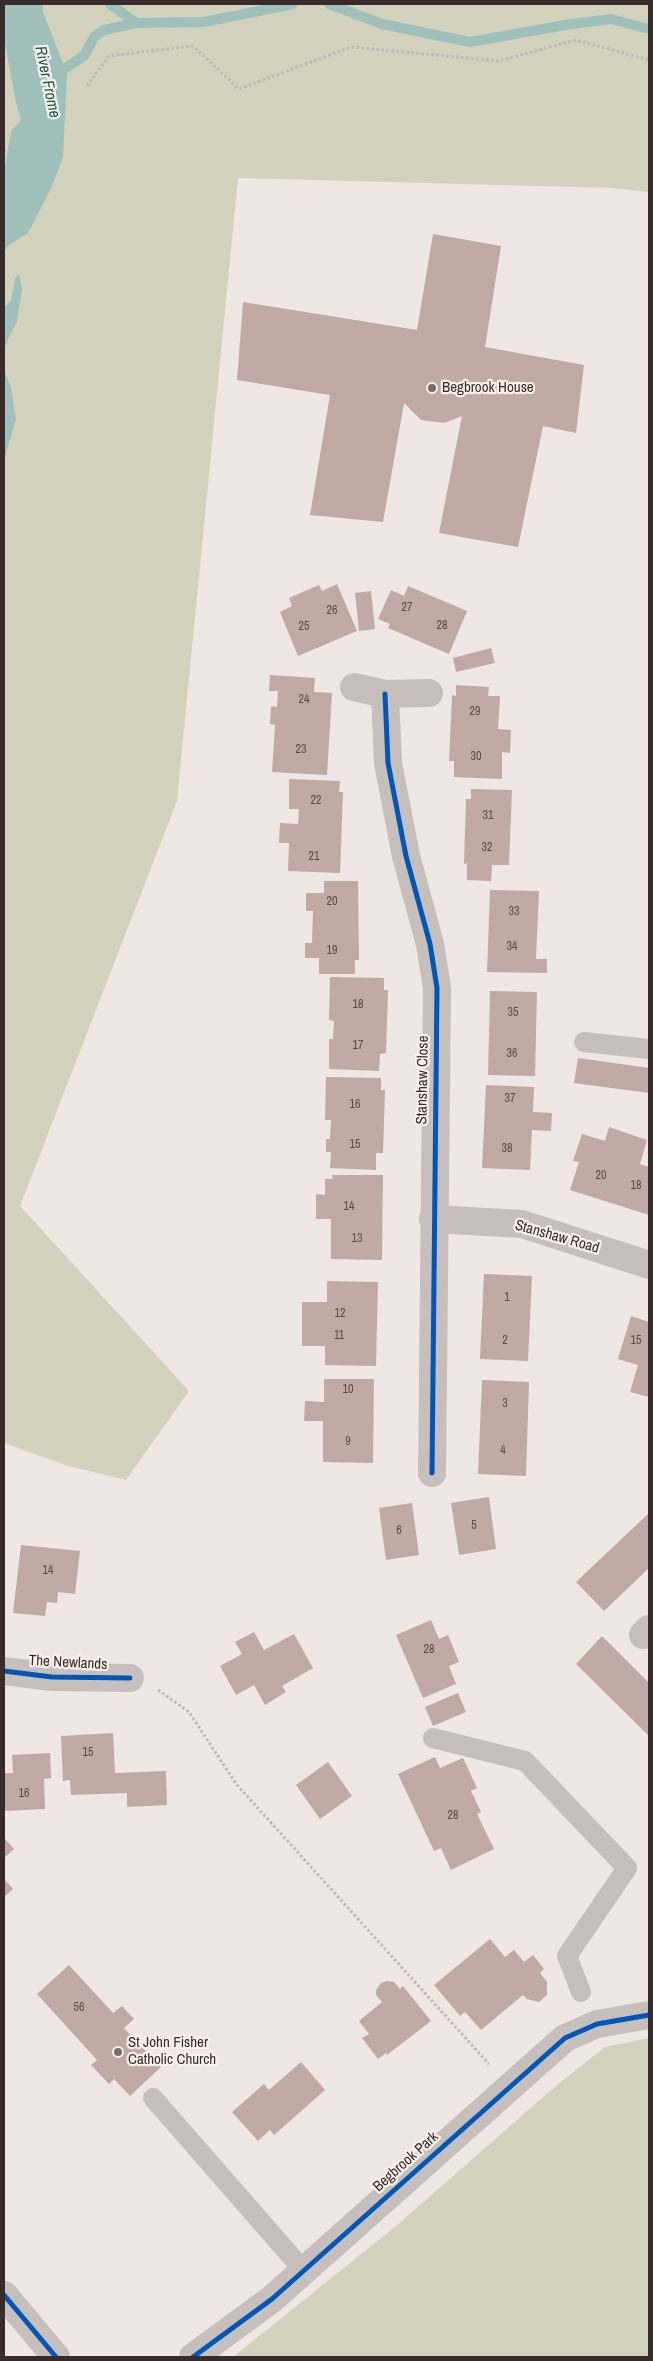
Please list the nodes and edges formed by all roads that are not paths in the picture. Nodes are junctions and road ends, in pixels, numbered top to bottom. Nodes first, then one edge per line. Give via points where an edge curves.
1 (354, 687) dead end
2 (428, 693) dead end
3 (385, 694) junction
4 (584, 1042) dead end
5 (649, 1049) edge
6 (433, 1219) junction
7 (649, 1265) edge
8 (432, 1473) dead end
9 (4, 1671) edge
10 (130, 1678) road end
11 (433, 1738) dead end
12 (581, 1992) dead end
13 (649, 2016) edge
14 (153, 2098) dead end
15 (304, 2270) junction
16 (4, 2295) edge
17 (56, 2357) edge
18 (193, 2357) edge

1 - 3 street
2 - 3 street
3 - 6 street, Stanshaw Close via 388,763 406,856 430,944 437,988
4 - 5 lane
6 - 7 street, Stanshaw Road via 522,1224
6 - 8 street, Stanshaw Close
9 - 10 street, The Newlands via 52,1677
11 - 12 lane via 525,1761 627,1868 567,1956
13 - 15 street, Begbrook Park via 598,2024 565,2038
14 - 15 lane
15 - 18 street, Begbrook Park via 272,2299
16 - 17 street

